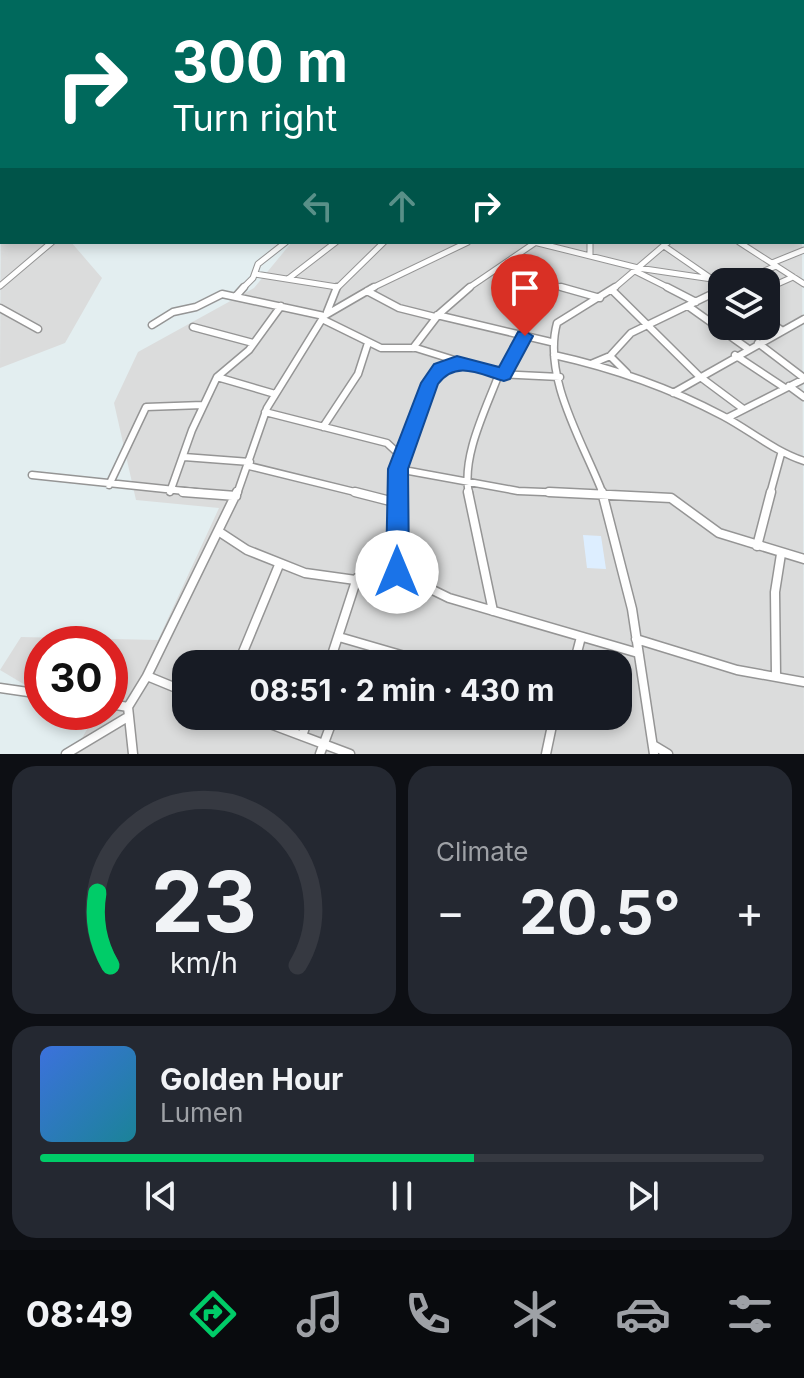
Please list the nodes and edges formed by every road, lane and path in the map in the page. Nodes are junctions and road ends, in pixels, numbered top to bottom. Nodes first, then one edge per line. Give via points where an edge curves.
1 (50, 244) edge
2 (283, 244) edge
3 (333, 244) edge
4 (382, 244) edge
5 (460, 244) edge
6 (533, 244) edge
7 (543, 244) edge
8 (590, 244) edge
9 (666, 244) edge
10 (742, 244) edge
11 (804, 250) edge
12 (590, 255) junction
13 (774, 264) junction
14 (766, 268) edge
15 (637, 269) junction
16 (500, 271) junction
17 (255, 274) junction
18 (708, 276) edge
19 (708, 278) edge
20 (798, 278) edge
21 (288, 279) junction
22 (804, 284) edge
23 (0, 286) edge
24 (337, 287) junction
25 (612, 290) junction
26 (367, 291) junction
27 (236, 296) junction
28 (708, 296) edge
29 (600, 298) junction
30 (697, 302) junction
31 (281, 306) junction
32 (688, 306) junction
33 (0, 308) edge
34 (324, 316) junction
35 (436, 316) junction
36 (804, 319) edge
37 (649, 324) junction
38 (152, 325) dead end
39 (193, 327) dead end
40 (38, 329) dead end
41 (781, 330) joint
42 (525, 336) junction
43 (551, 342) junction
44 (253, 343) junction
45 (368, 343) junction
46 (758, 343) junction
47 (413, 348) junction
48 (747, 348) junction
49 (554, 355) junction
50 (735, 355) junction
51 (610, 356) junction
52 (457, 362) junction
53 (591, 364) junction
54 (501, 374) junction
55 (629, 375) junction
56 (699, 376) junction
57 (217, 377) junction
58 (560, 377) junction
59 (804, 378) edge
60 (787, 387) junction
61 (673, 393) junction
62 (275, 394) junction
63 (804, 397) edge
64 (203, 405) junction
65 (742, 408) junction
66 (265, 412) junction
67 (727, 418) junction
68 (323, 427) junction
69 (781, 454) junction
70 (184, 457) junction
71 (402, 457) junction
72 (804, 461) edge
73 (249, 464) junction
74 (398, 469) junction
75 (32, 475) dead end
76 (466, 482) junction
77 (109, 485) junction
78 (170, 492) junction
79 (236, 496) junction
80 (604, 497) junction
81 (398, 503) junction
82 (218, 531) junction
83 (757, 546) junction
84 (781, 554) junction
85 (804, 559) edge
86 (399, 560) junction
87 (279, 565) junction
88 (357, 578) junction
89 (408, 581) junction
90 (389, 583) junction
91 (493, 611) junction
92 (339, 637) junction
93 (581, 637) junction
94 (636, 639) junction
95 (244, 650) edge
96 (334, 650) edge
97 (384, 650) edge
98 (578, 650) edge
99 (638, 653) junction
100 (776, 675) junction
101 (147, 676) junction
102 (804, 682) edge
103 (172, 686) edge
104 (0, 688) edge
105 (24, 691) edge
106 (128, 707) edge
107 (128, 728) edge
108 (106, 730) edge
109 (286, 730) edge
110 (304, 730) edge
111 (329, 730) edge
112 (551, 730) edge
113 (302, 736) junction
114 (654, 749) edge
115 (322, 750) edge
116 (66, 754) edge
117 (133, 754) edge
118 (350, 754) edge
119 (546, 754) edge
120 (668, 754) edge

1 - 23 street
2 - 17 street via 258,264
3 - 21 street
4 - 24 street
5 - 26 street
6 - 16 street
7 - 12 street
8 - 12 street
9 - 15 street
9 - 18 street
10 - 13 street
11 - 13 street
12 - 15 street
13 - 14 street
13 - 20 street
15 - 19 street
15 - 25 street
15 - 30 street
16 - 29 street
16 - 35 street
17 - 21 street
17 - 27 street
20 - 22 street
21 - 24 street
24 - 34 street
25 - 29 street
25 - 37 street
26 - 34 street
26 - 35 street via 399,308
27 - 31 street
27 - 38 street via 216,295
28 - 30 street
29 - 43 street via 557,323
30 - 32 street
31 - 34 street
31 - 44 street
32 - 37 street
32 - 48 street
33 - 40 street
34 - 45 street
34 - 62 street
35 - 42 street
35 - 47 street
36 - 41 street
37 - 51 street via 631,333
37 - 56 street
39 - 44 street
41 - 46 street
42 - 43 street
42 - 54 street
43 - 49 street
44 - 57 street
45 - 47 street via 391,350
45 - 68 street via 358,374
46 - 48 street
46 - 59 street
47 - 52 street
48 - 50 street
49 - 53 street
49 - 58 street
50 - 56 street
50 - 60 street
51 - 53 street
51 - 55 street
52 - 54 street
52 - 71 street via 440,368 430,383
53 - 55 street
54 - 58 street
54 - 76 street
55 - 61 street
56 - 61 street
56 - 65 street
57 - 62 street
57 - 64 street
58 - 80 street
59 - 60 street
60 - 63 street
60 - 65 street
61 - 67 street
62 - 66 street
64 - 70 street
64 - 77 street via 146,407
65 - 67 street
66 - 68 street
66 - 73 street
67 - 69 street
68 - 71 street via 387,443
69 - 72 street
69 - 83 street
70 - 73 street
70 - 78 street
71 - 74 street
73 - 79 street
73 - 81 street
74 - 76 street
74 - 81 street
75 - 77 street
76 - 80 street
76 - 91 street
77 - 78 street
78 - 79 street
79 - 82 street
80 - 83 street via 671,498 719,533
80 - 94 street
81 - 86 street
82 - 87 street via 234,545
82 - 101 street
83 - 84 street
84 - 85 street
84 - 100 street via 775,592
86 - 89 street
86 - 90 street
87 - 88 street via 314,575
87 - 95 street
88 - 90 street
88 - 92 street
89 - 90 street
89 - 91 street
91 - 93 street
92 - 96 street
92 - 97 street
93 - 98 street
93 - 99 street
94 - 99 street
94 - 100 street via 745,672
99 - 114 street
100 - 102 street
101 - 103 street
101 - 106 street
104 - 105 street
107 - 117 street
108 - 116 street
109 - 113 street
110 - 113 street
111 - 115 street
112 - 119 street
113 - 115 street
114 - 120 street
115 - 118 street

